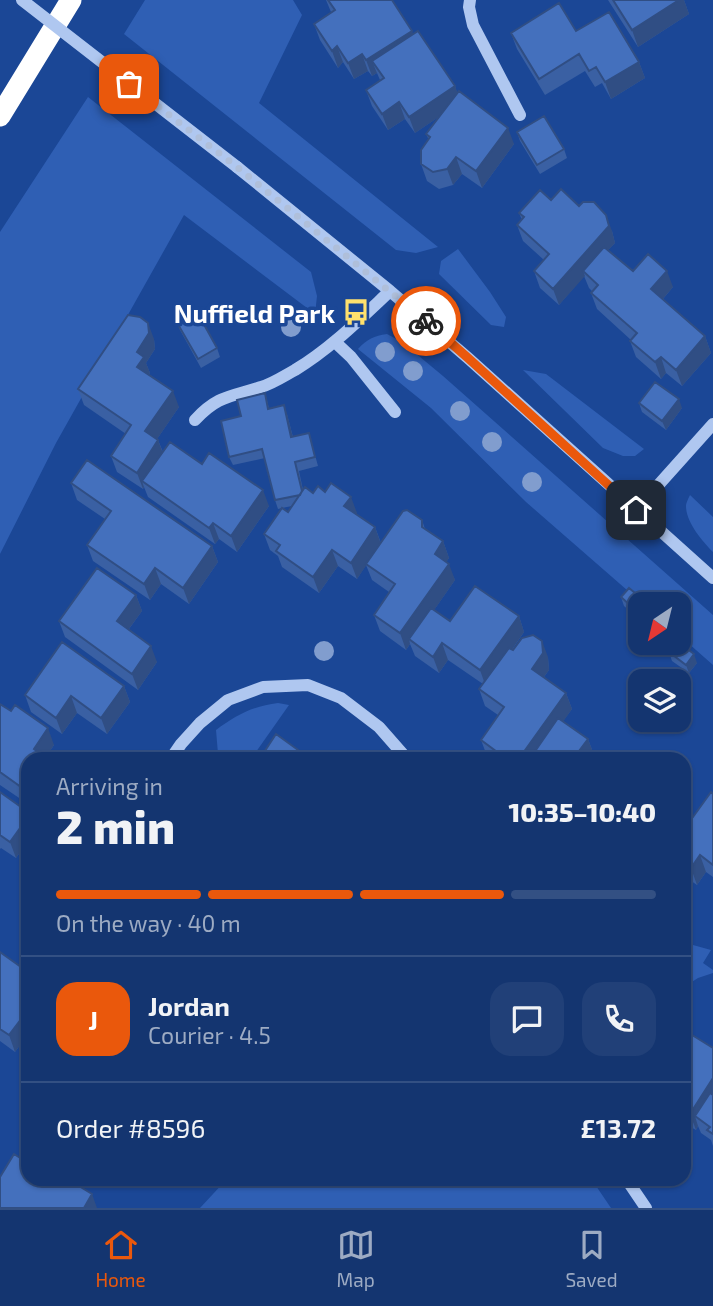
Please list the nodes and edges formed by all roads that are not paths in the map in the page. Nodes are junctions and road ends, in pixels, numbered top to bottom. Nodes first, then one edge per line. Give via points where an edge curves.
1 (22, 0) edge
2 (71, 0) edge
3 (470, 0) edge
4 (520, 115) dead end
5 (0, 116) edge
6 (390, 291) junction
7 (335, 342) junction
8 (395, 412) dead end
9 (195, 420) dead end
10 (713, 424) edge
11 (636, 510) junction
12 (713, 579) edge
13 (176, 752) edge
14 (401, 752) edge
15 (631, 1186) edge
16 (646, 1208) edge

1 - 6 street, bridge
2 - 5 highway
3 - 4 street via 473,25
6 - 7 street
6 - 11 street
7 - 8 street
7 - 9 street via 264,386 216,401
10 - 11 street
11 - 12 street
13 - 14 street via 200,723 228,701 263,687 308,685 341,698 379,727
15 - 16 street

